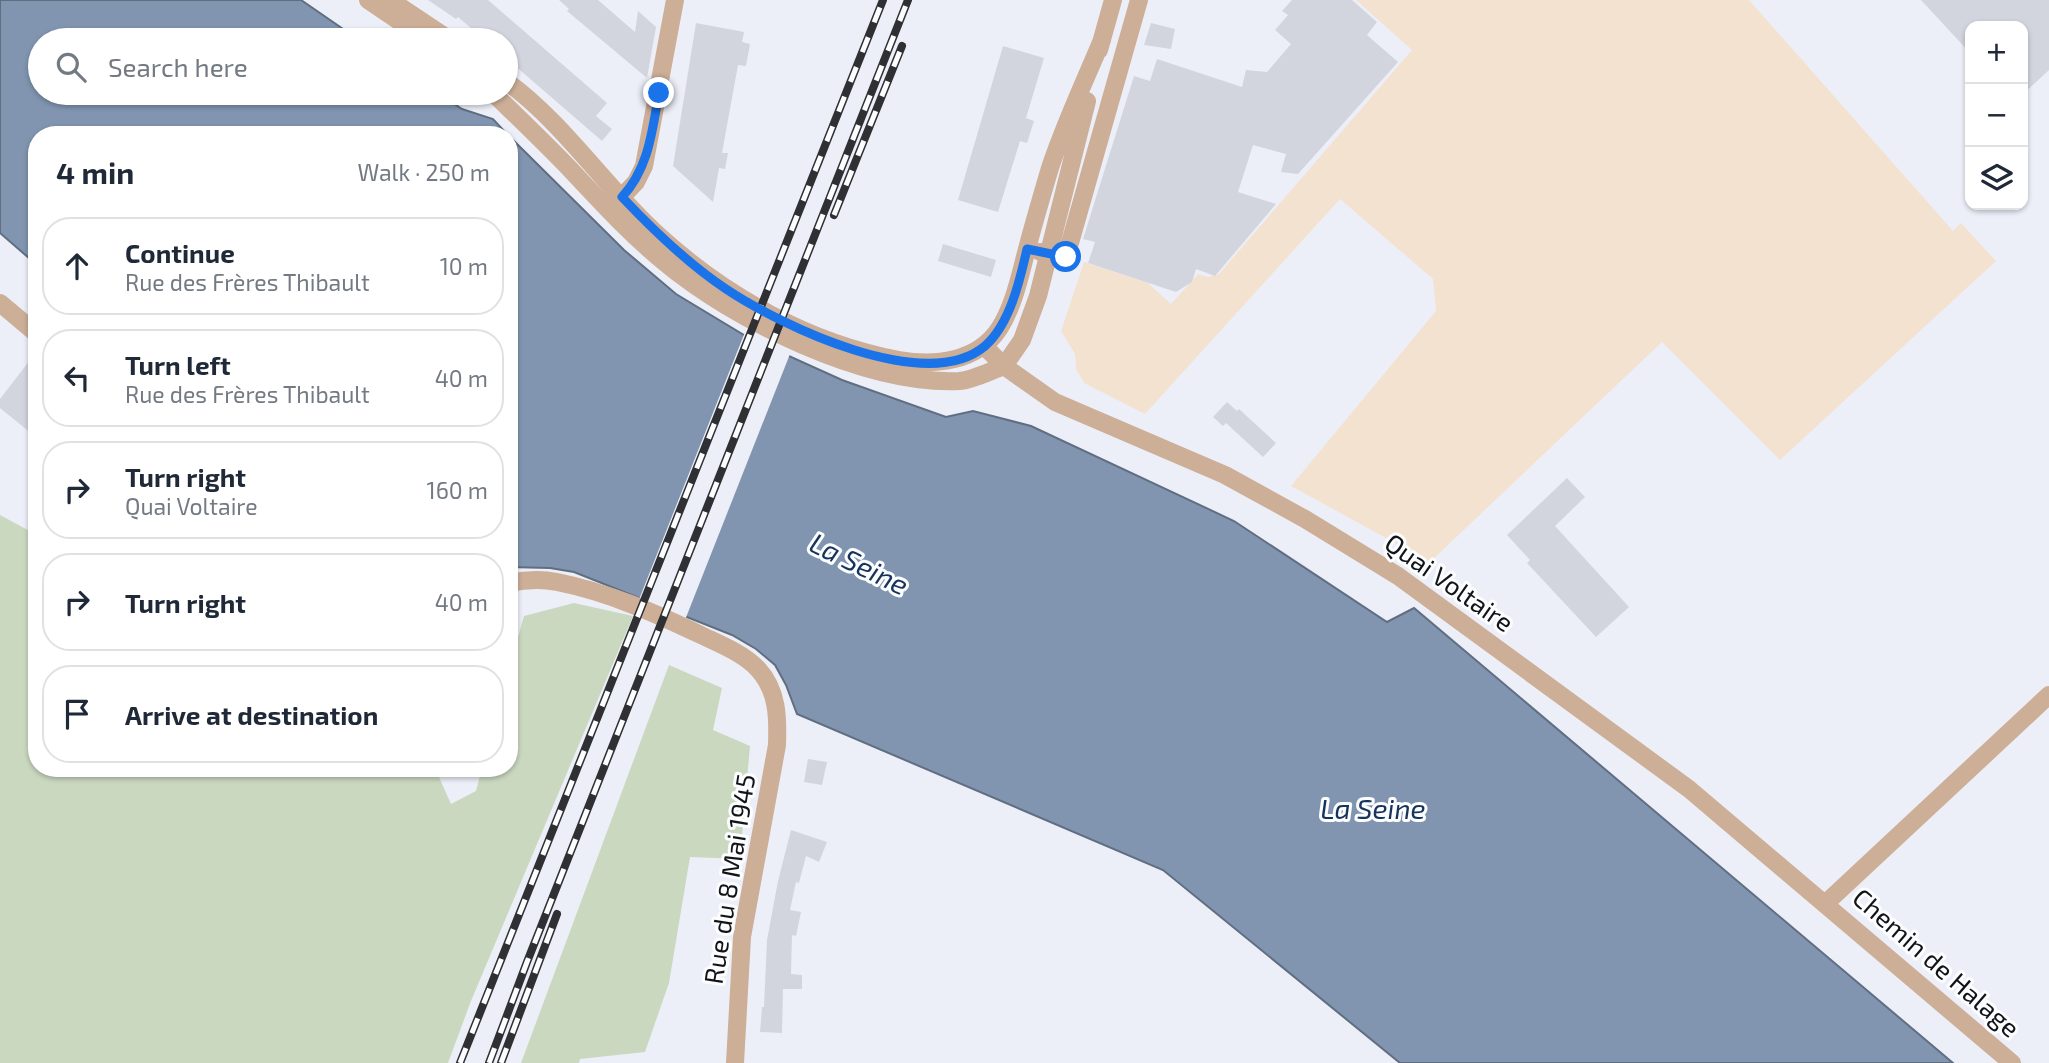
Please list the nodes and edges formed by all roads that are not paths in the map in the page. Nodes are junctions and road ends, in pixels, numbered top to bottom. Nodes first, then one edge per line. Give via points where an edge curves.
1 (368, 0) edge
2 (390, 0) edge
3 (675, 0) edge
4 (1113, 0) edge
5 (1139, 0) edge
6 (409, 28) edge
7 (432, 28) edge
8 (1101, 40) junction
9 (518, 92) edge
10 (506, 105) edge
11 (622, 197) junction
12 (607, 210) junction
13 (1027, 249) junction
14 (1049, 255) junction
15 (0, 303) edge
16 (28, 326) edge
17 (984, 346) junction
18 (1004, 366) junction
19 (518, 583) edge
20 (2049, 695) edge
21 (1826, 903) junction
22 (735, 1063) edge
23 (2012, 1063) edge

1 - 6 street
2 - 7 street
3 - 11 street via 644,166
4 - 8 street
5 - 14 street via 1066,257
8 - 13 street via 1051,166
8 - 14 street
9 - 11 street
10 - 12 street
11 - 12 street
11 - 17 street via 657,235 725,288 811,334 868,354 920,364 958,360
12 - 18 street via 696,286 798,343 901,376 961,381
13 - 14 street
13 - 17 street via 1010,305 999,329
14 - 18 street via 1022,340
15 - 16 street
17 - 18 street, Quai Voltaire
18 - 21 street, Quai Voltaire via 1055,402 1225,475 1398,576 1689,789
19 - 22 street, Rue du 8 Mai 1945 via 555,581 661,616 733,651 758,668 768,684 776,702 777,745 741,937
20 - 21 street
21 - 23 street, Chemin de Halage

